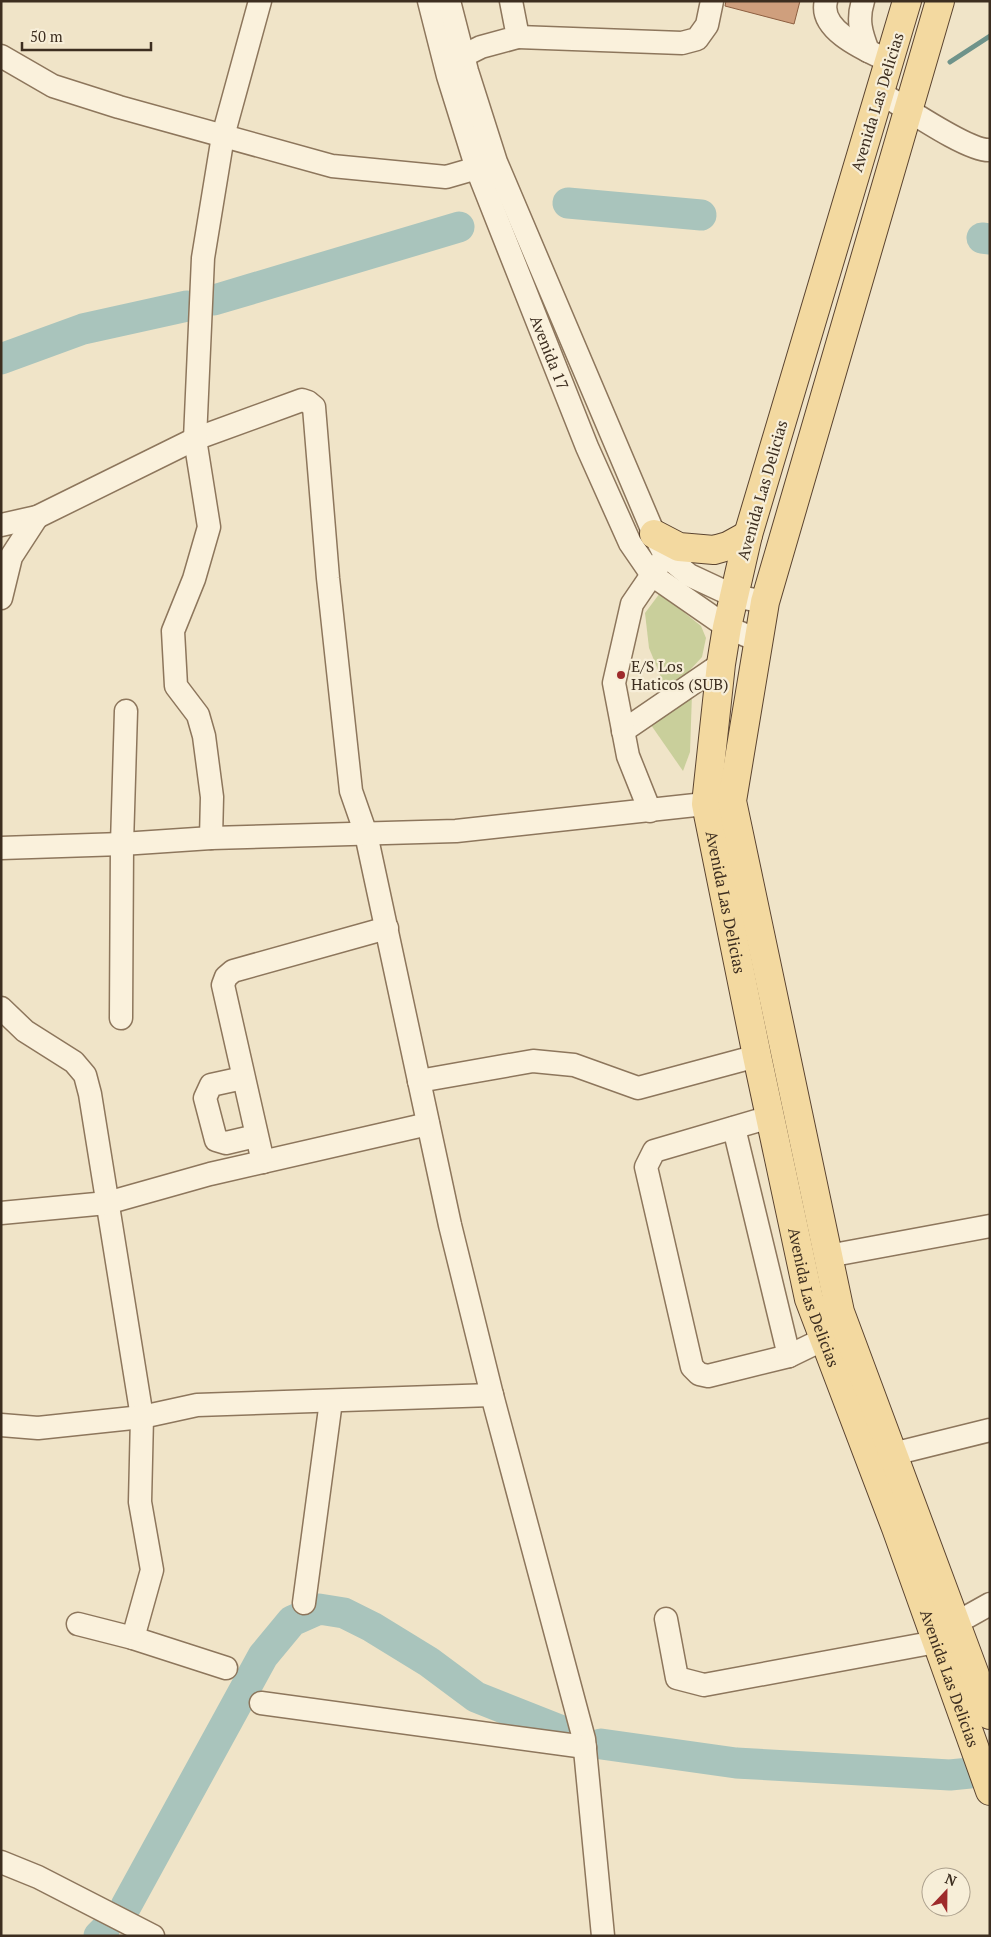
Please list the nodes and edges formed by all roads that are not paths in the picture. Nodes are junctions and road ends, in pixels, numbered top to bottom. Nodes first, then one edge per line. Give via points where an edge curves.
1 (260, 1) edge
2 (429, 1) edge
3 (449, 1) edge
4 (511, 1) edge
5 (712, 1) edge
6 (826, 1) edge
7 (863, 1) edge
8 (907, 1) edge
9 (940, 1) edge
10 (518, 37) junction
11 (1, 56) edge
12 (878, 56) junction
13 (454, 59) junction
14 (879, 92) junction
15 (908, 108) junction
16 (223, 136) junction
17 (990, 150) edge
18 (487, 166) junction
19 (195, 439) junction
20 (37, 517) junction
21 (1, 525) edge
22 (748, 534) junction
23 (659, 545) junction
24 (652, 574) junction
25 (734, 596) junction
26 (1, 598) edge
27 (765, 602) junction
28 (727, 627) junction
29 (759, 641) junction
30 (721, 664) junction
31 (126, 711) dead end
32 (623, 731) junction
33 (719, 802) junction
34 (650, 810) junction
35 (366, 834) junction
36 (212, 838) junction
37 (122, 844) junction
38 (1, 848) edge
39 (386, 928) junction
40 (1, 1008) edge
41 (121, 1018) dead end
42 (779, 1023) junction
43 (751, 1028) junction
44 (757, 1056) junction
45 (243, 1078) junction
46 (419, 1081) junction
47 (770, 1117) junction
48 (428, 1124) junction
49 (734, 1128) junction
50 (256, 1136) junction
51 (263, 1162) junction
52 (107, 1203) junction
53 (1, 1213) edge
54 (990, 1226) edge
55 (828, 1256) junction
56 (824, 1339) junction
57 (789, 1356) junction
58 (492, 1395) junction
59 (331, 1401) junction
60 (142, 1417) junction
61 (1, 1425) edge
62 (990, 1430) edge
63 (893, 1454) junction
64 (304, 1603) dead end
65 (990, 1604) edge
66 (666, 1619) dead end
67 (956, 1623) junction
68 (78, 1624) dead end
69 (133, 1638) junction
70 (936, 1642) junction
71 (226, 1668) dead end
72 (261, 1703) dead end
73 (990, 1715) edge
74 (585, 1747) junction
75 (990, 1791) edge
76 (1, 1862) edge
77 (118, 1928) edge
78 (153, 1936) edge
79 (603, 1936) edge

1 - 16 street
2 - 13 street, Avenida 17
3 - 13 street, Avenida 17
4 - 10 street
5 - 10 street via 707,25 697,39 682,43
6 - 12 street via 831,23 843,36
7 - 12 street via 860,31
8 - 12 main road, Avenida Las Delicias
9 - 15 main road, Avenida Las Delicias
10 - 13 street via 481,47
11 - 16 street via 53,86
12 - 14 main road, Avenida Las Delicias
13 - 18 street, Avenida 17
14 - 15 street
14 - 22 main road, Avenida Las Delicias
15 - 17 street via 953,137 982,150
15 - 27 main road, Avenida Las Delicias
16 - 18 street via 332,166 446,177
16 - 19 street via 203,258
18 - 23 street, Avenida 17
18 - 24 street, Avenida 17 via 587,447 630,544
19 - 20 street
19 - 35 street via 302,400 314,407 351,791
19 - 36 street via 209,527 194,578 173,630 176,686 198,716 204,736 212,796
20 - 21 street
20 - 26 street via 11,557
22 - 23 main road via 714,550
22 - 25 main road, Avenida Las Delicias
23 - 24 street
23 - 25 street, Avenida 17 via 688,575
24 - 28 street, Avenida 17
24 - 32 street via 632,604 614,683
25 - 27 street, Avenida 17
25 - 28 main road, Avenida Las Delicias
27 - 29 main road, Avenida Las Delicias
28 - 29 street, Avenida 17
28 - 30 main road, Avenida Las Delicias
29 - 33 main road, Avenida Las Delicias
30 - 32 street
30 - 33 main road, Avenida Las Delicias
31 - 37 street
32 - 34 street via 628,756
33 - 34 street
33 - 42 main road, Avenida Las Delicias
33 - 43 main road, Avenida Las Delicias
34 - 35 street via 456,831
35 - 36 street
35 - 39 street
36 - 37 street
37 - 38 street
37 - 41 street
39 - 45 street via 232,971 226,977 223,985
39 - 46 street
40 - 52 street via 25,1031 74,1062 85,1074
42 - 43 main road
42 - 55 main road, Avenida Las Delicias
43 - 44 main road, Avenida Las Delicias
44 - 46 street via 638,1088 574,1065 533,1061
44 - 47 main road, Avenida Las Delicias
45 - 50 street
45 - 50 street via 211,1085 205,1098 216,1140 226,1143
46 - 48 street
47 - 49 street
47 - 56 main road, Avenida Las Delicias via 809,1299
48 - 51 street
48 - 58 street
49 - 57 street
49 - 57 street via 654,1151 646,1167 692,1367 699,1374 708,1376
50 - 51 street
51 - 52 street
52 - 53 street
52 - 60 street
54 - 55 street
55 - 63 main road, Avenida Las Delicias via 840,1312
56 - 57 street
56 - 70 main road, Avenida Las Delicias
58 - 59 street
58 - 74 street
59 - 60 street via 197,1405
59 - 64 street
60 - 61 street via 38,1428
60 - 69 street via 140,1502 152,1570
62 - 63 street
63 - 67 main road, Avenida Las Delicias
65 - 67 street
66 - 70 street via 677,1678 704,1685
67 - 70 street
67 - 73 main road, Avenida Las Delicias
68 - 69 street
69 - 71 street
70 - 75 main road, Avenida Las Delicias
72 - 74 street
74 - 79 street
76 - 77 street via 38,1877
77 - 78 street

